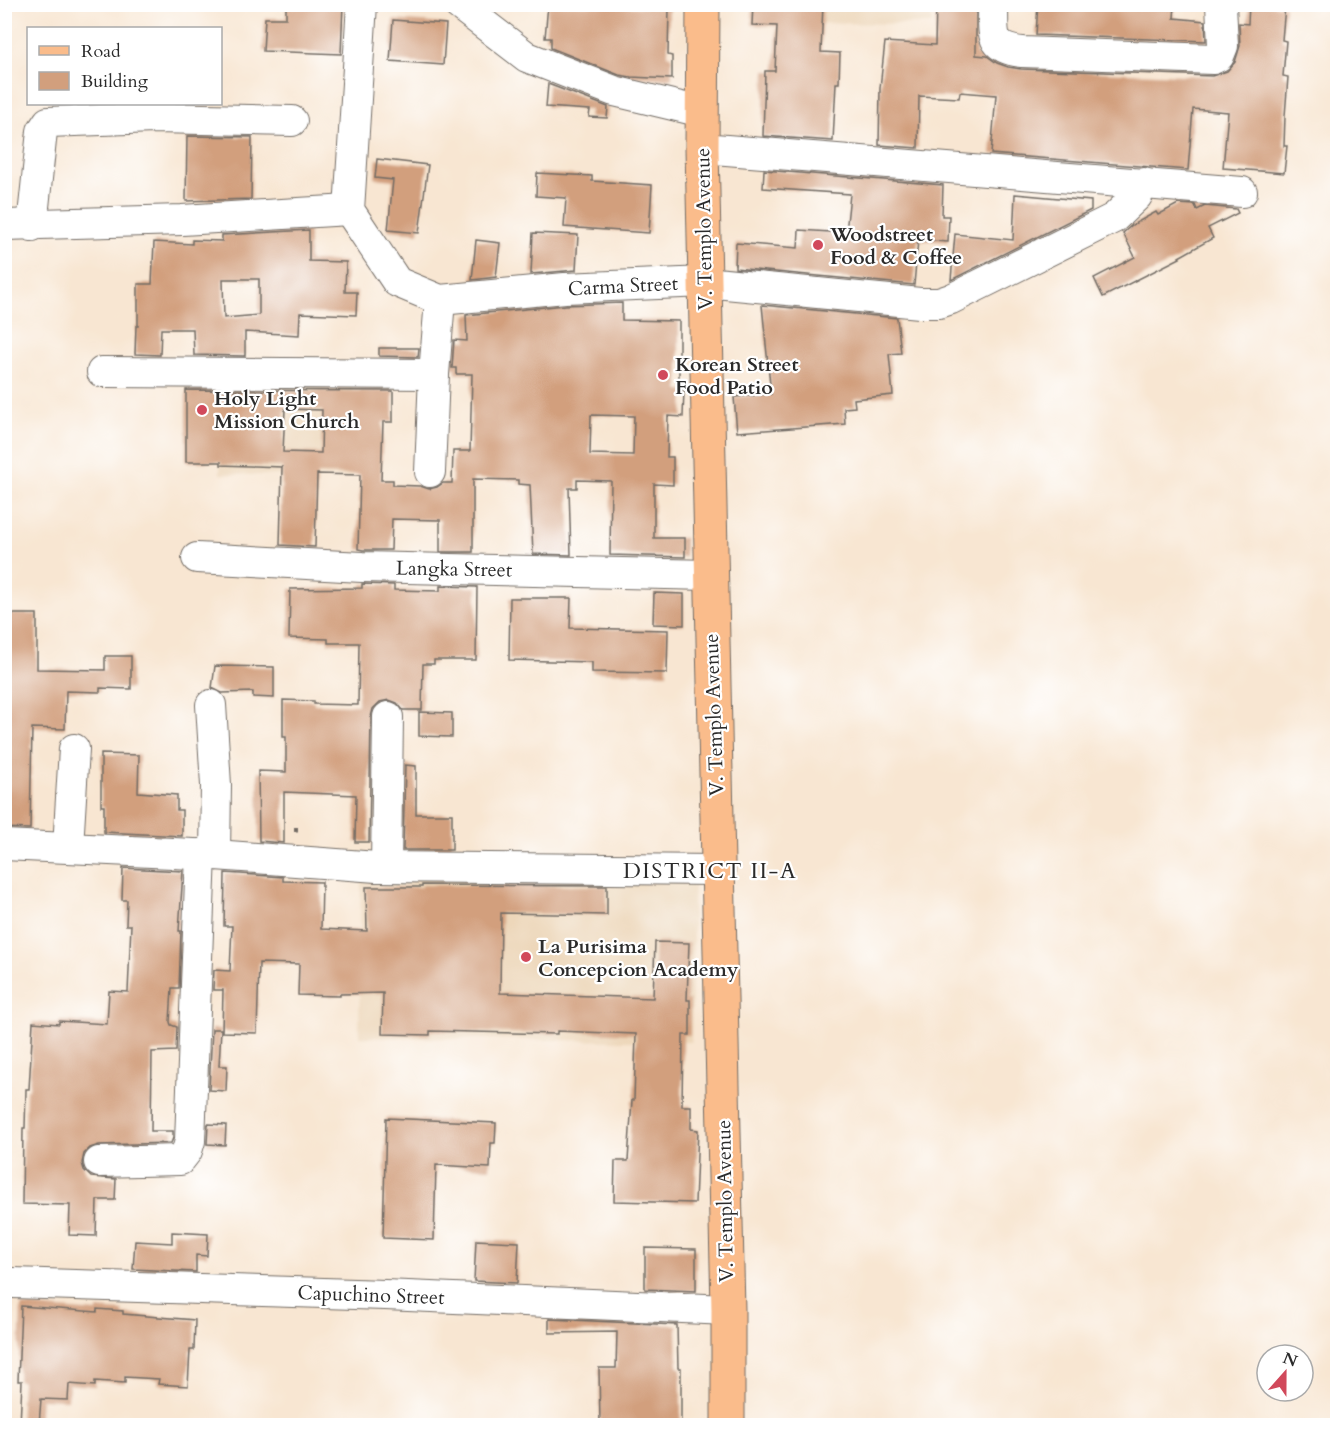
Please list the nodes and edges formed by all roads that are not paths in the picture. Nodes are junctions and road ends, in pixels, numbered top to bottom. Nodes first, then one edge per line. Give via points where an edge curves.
1 (362, 4) edge
2 (458, 4) edge
3 (703, 4) edge
4 (993, 4) edge
5 (1221, 4) edge
6 (702, 112) junction
7 (292, 121) dead end
8 (702, 148) junction
9 (1144, 183) junction
10 (1242, 192) dead end
11 (349, 210) junction
12 (18, 225) edge
13 (705, 282) junction
14 (440, 300) junction
15 (102, 372) dead end
16 (434, 374) junction
17 (430, 472) dead end
18 (197, 558) dead end
19 (711, 575) junction
20 (211, 705) dead end
21 (388, 717) dead end
22 (74, 749) dead end
23 (4, 845) edge
24 (68, 847) junction
25 (208, 854) junction
26 (386, 867) junction
27 (718, 870) junction
28 (99, 1162) dead end
29 (13, 1283) dead end
30 (728, 1310) junction
31 (728, 1425) edge

1 - 11 street
2 - 6 street via 527,57 614,91
3 - 6 main road, V. Templo Avenue
4 - 5 street via 994,34 997,44 1005,50 1213,59 1218,58 1223,46
6 - 8 main road, V. Templo Avenue
7 - 12 street via 154,118 48,122 42,131
8 - 9 street
8 - 13 main road, V. Templo Avenue
9 - 10 street
9 - 13 street, Carma Street via 1137,196 1114,218 939,303
11 - 12 street
11 - 14 street, Carma Street via 397,282
13 - 14 street, Carma Street via 565,288
13 - 19 main road, V. Templo Avenue
14 - 16 street
15 - 16 street
16 - 17 street
18 - 19 street, Langka Street via 362,567
19 - 27 main road, V. Templo Avenue
20 - 25 street via 216,785
21 - 26 street
22 - 24 street
23 - 24 street
24 - 25 street
25 - 26 street
25 - 28 street via 187,1151 180,1160
26 - 27 street
27 - 30 main road, V. Templo Avenue
29 - 30 street, Capuchino Street
30 - 31 main road, V. Templo Avenue

